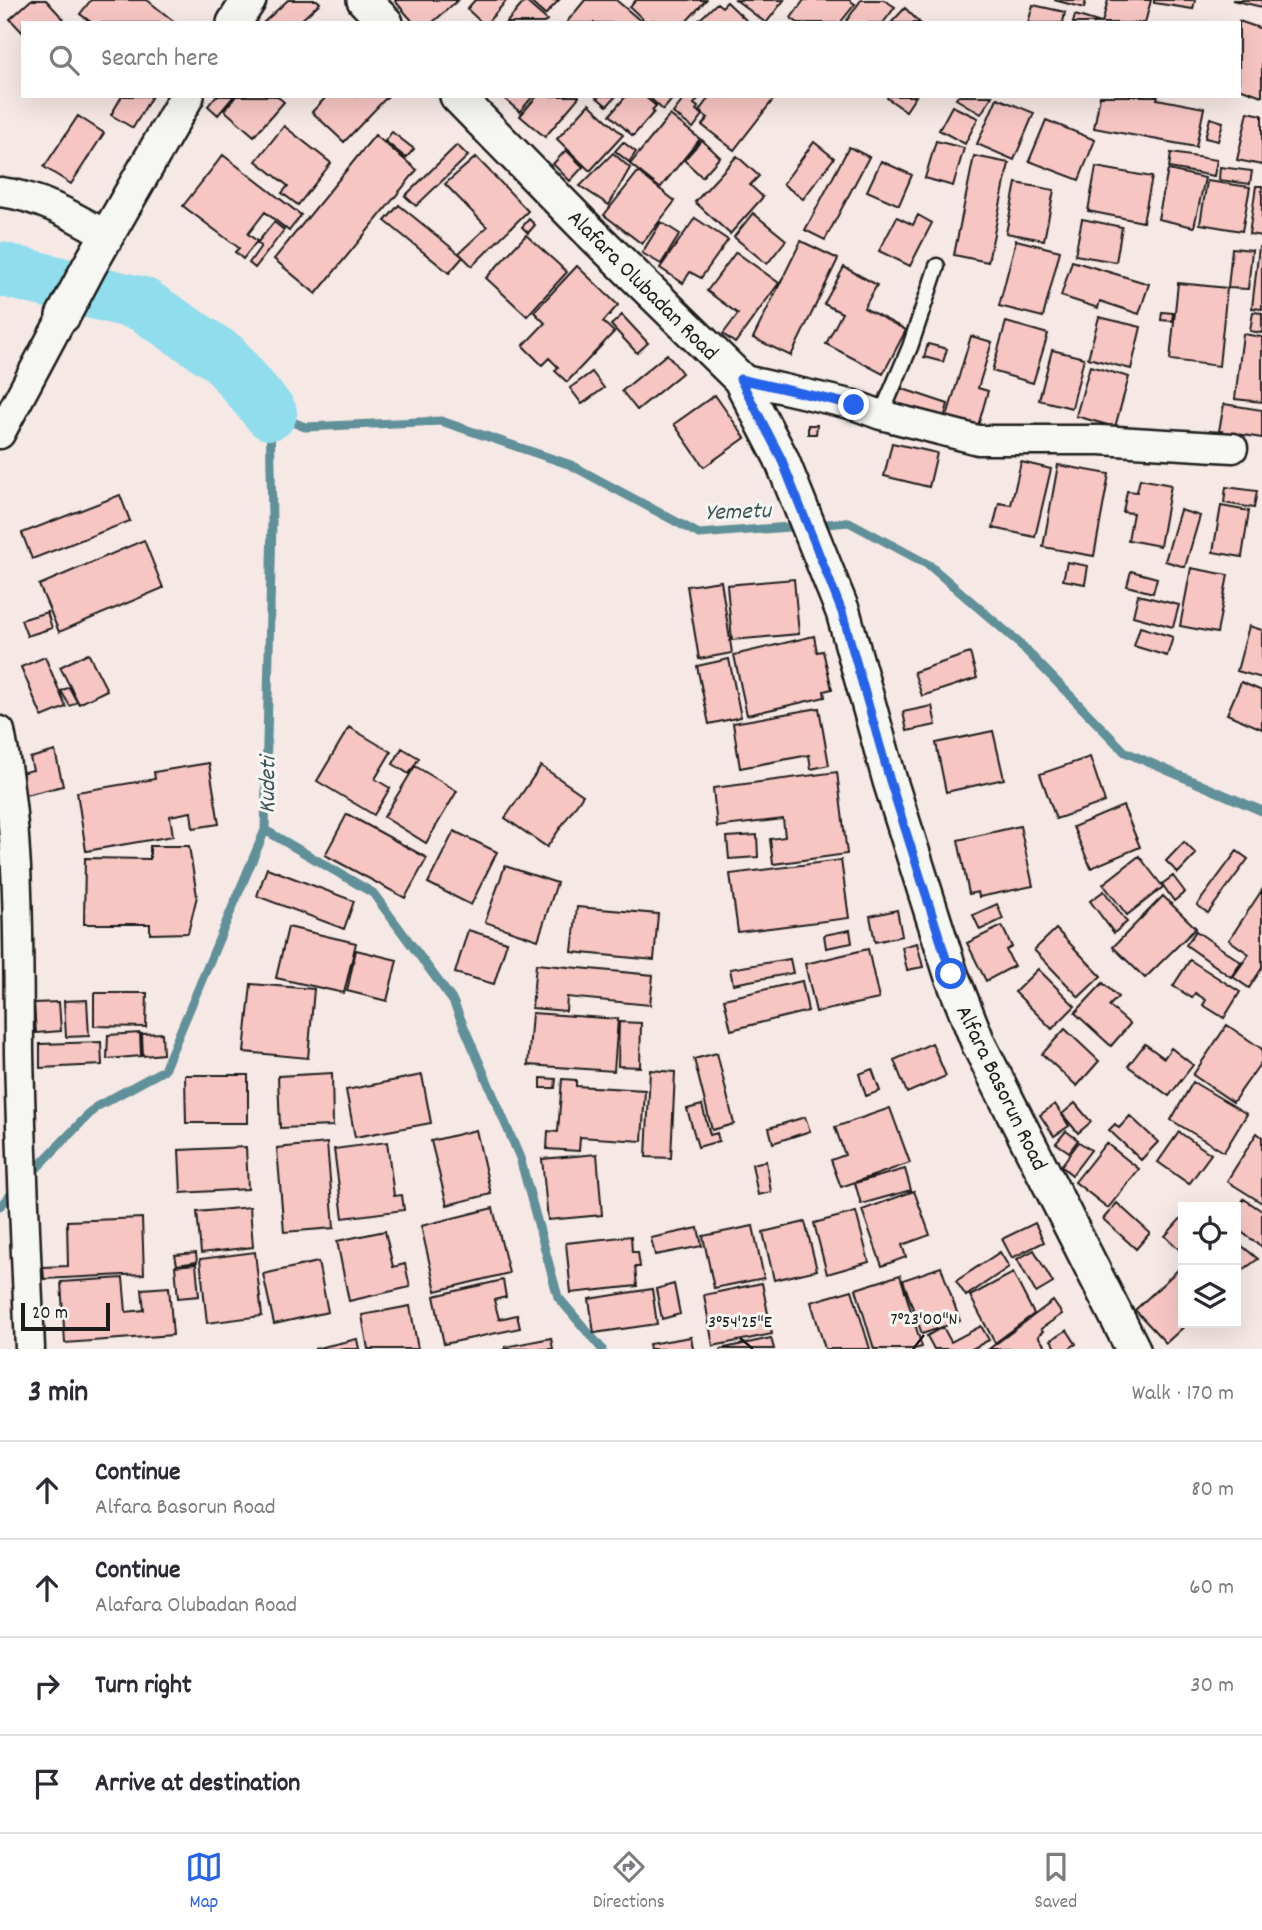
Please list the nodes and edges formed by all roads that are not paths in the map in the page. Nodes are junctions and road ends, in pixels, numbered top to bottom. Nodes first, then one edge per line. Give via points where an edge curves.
1 (249, 0) edge
2 (364, 0) edge
3 (235, 21) edge
4 (384, 21) edge
5 (186, 98) edge
6 (459, 98) edge
7 (0, 192) edge
8 (108, 236) junction
9 (937, 266) dead end
10 (63, 316) joint
11 (740, 379) junction
12 (881, 415) junction
13 (0, 433) edge
14 (1233, 448) dead end
15 (842, 612) joint
16 (0, 731) edge
17 (30, 1349) edge
18 (1133, 1349) edge

1 - 3 street
2 - 4 street
5 - 8 street
6 - 11 street, Alafara Olubadan Road
7 - 8 street via 53,207
8 - 10 street
9 - 12 lane
10 - 13 street
11 - 12 street
11 - 15 street, Alafara Olubadan Road via 781,458
12 - 14 street via 978,440 1100,440
15 - 18 street, Alfara Basorun Road via 898,807 951,974 979,1045
16 - 17 street via 10,782 17,891

